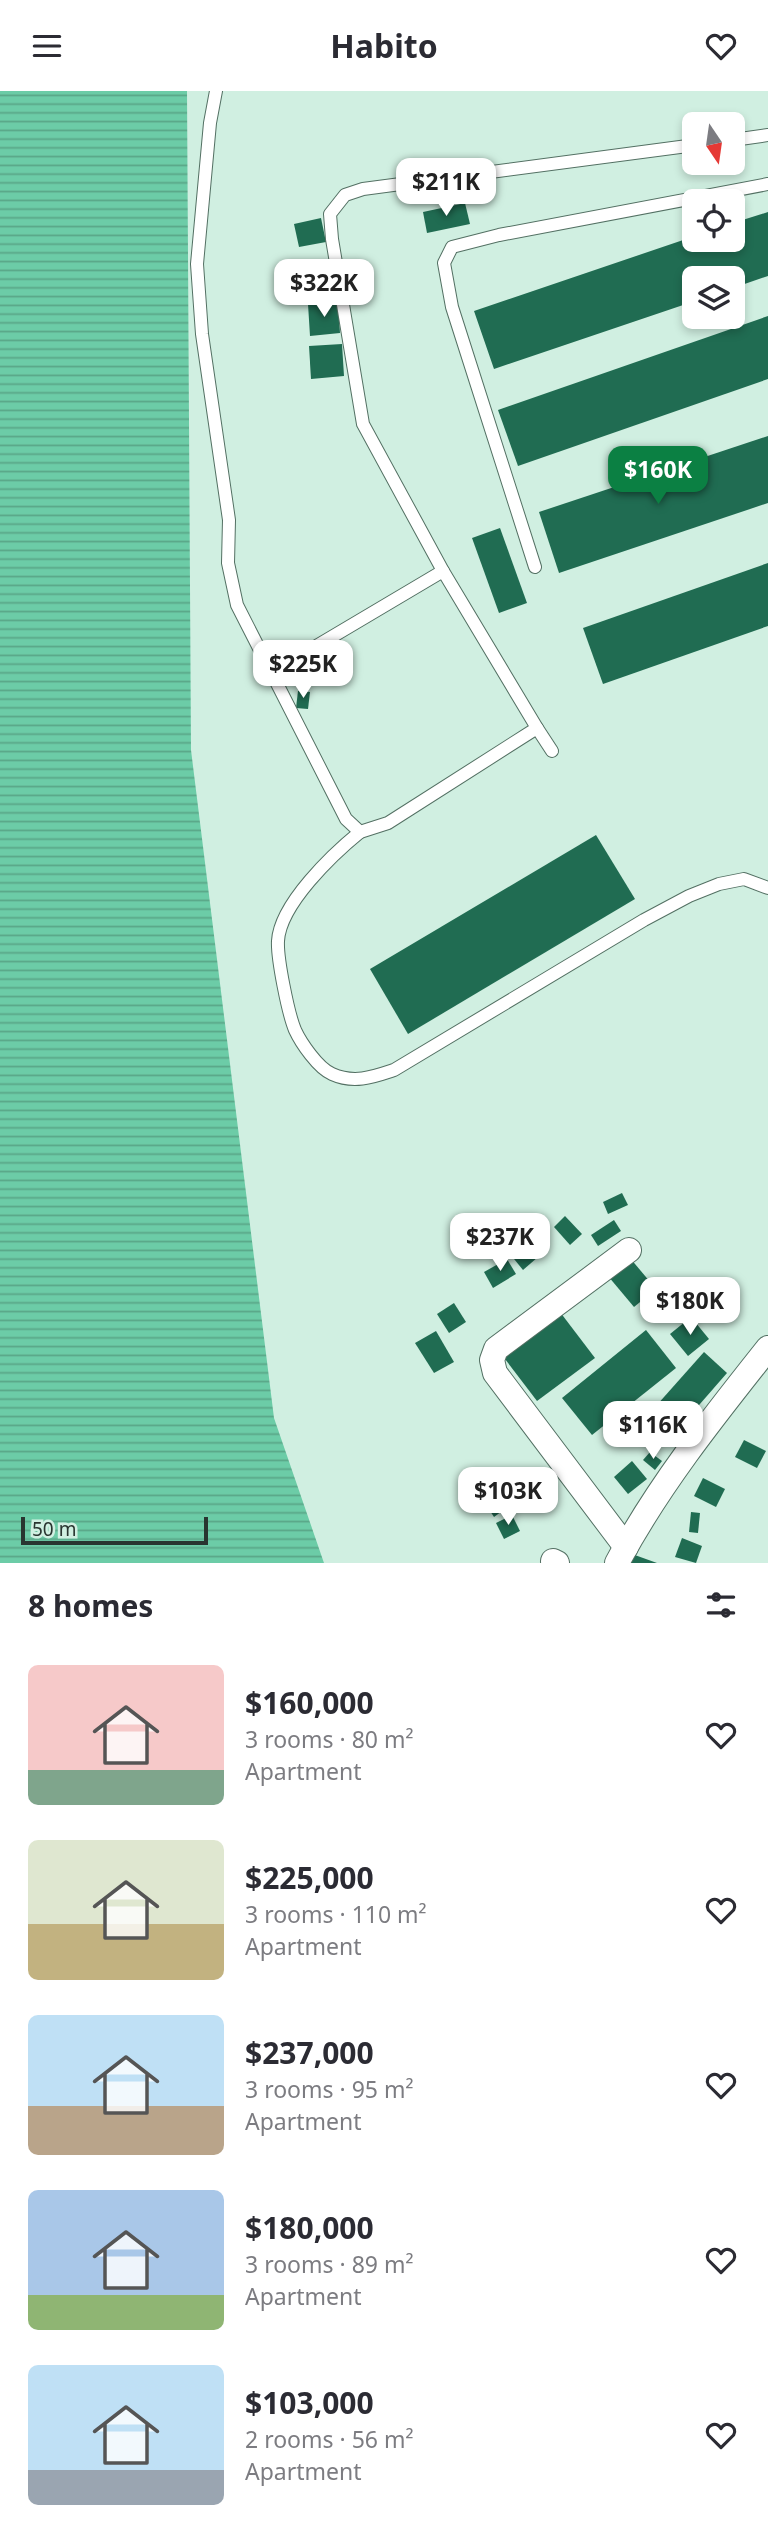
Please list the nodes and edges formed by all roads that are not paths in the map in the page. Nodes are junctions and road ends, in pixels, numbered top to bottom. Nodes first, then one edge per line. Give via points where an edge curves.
1 (216, 91) edge
2 (768, 135) edge
3 (746, 138) edge
4 (682, 147) edge
5 (768, 184) edge
6 (535, 568) dead end
7 (443, 571) junction
8 (271, 673) junction
9 (537, 728) junction
10 (552, 751) dead end
11 (360, 832) junction
12 (768, 888) edge
13 (629, 1250) dead end
14 (768, 1348) edge
15 (622, 1555) edge

1 - 8 lane via 197,264 202,334 229,520 228,563 237,605
2 - 3 lane
4 - 7 lane via 363,189 345,195 330,213 363,424
5 - 6 lane via 452,247 443,263 452,307
7 - 8 lane
7 - 9 lane
8 - 11 lane via 346,820
9 - 10 lane
9 - 11 lane via 388,823
11 - 12 lane via 304,888 288,912 278,940 294,1028 308,1052 331,1074 362,1080 394,1070 689,896 744,879
13 - 15 street via 496,1349 492,1360 495,1373
14 - 15 street via 647,1511

